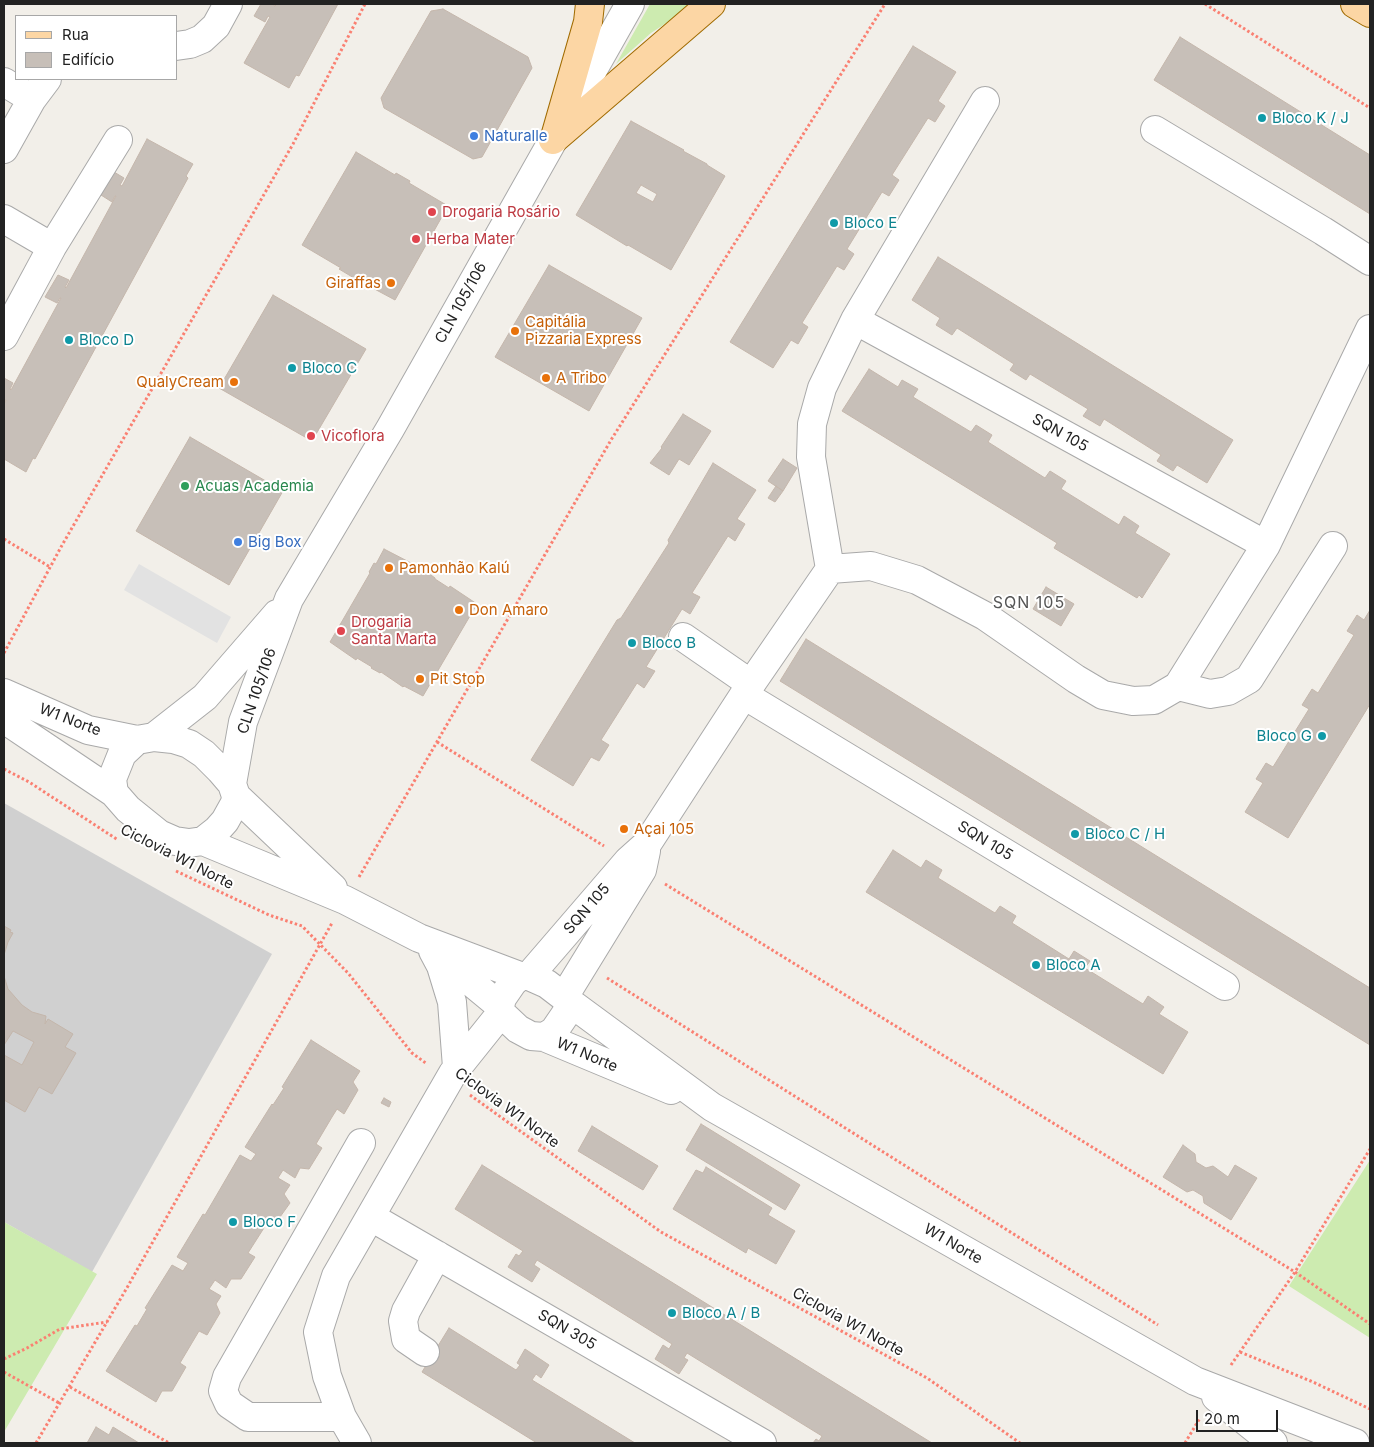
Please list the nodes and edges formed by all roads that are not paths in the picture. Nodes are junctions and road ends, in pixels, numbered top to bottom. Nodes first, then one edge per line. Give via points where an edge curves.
1 (228, 4) edge
2 (590, 4) edge
3 (630, 4) edge
4 (711, 4) edge
5 (1355, 4) edge
6 (1370, 13) edge
7 (178, 46) edge
8 (4, 82) edge
9 (40, 89) edge
10 (985, 101) dead end
11 (1155, 130) dead end
12 (554, 138) junction
13 (118, 140) dead end
14 (4, 149) edge
15 (4, 219) edge
16 (52, 248) junction
17 (1362, 256) edge
18 (855, 320) junction
19 (1370, 329) edge
20 (4, 336) edge
21 (1266, 545) junction
22 (1332, 546) dead end
23 (830, 569) junction
24 (290, 600) junction
25 (683, 637) dead end
26 (1178, 686) junction
27 (748, 690) junction
28 (4, 693) edge
29 (4, 719) edge
30 (146, 738) junction
31 (234, 790) junction
32 (114, 792) junction
33 (203, 841) junction
34 (639, 859) junction
35 (345, 900) junction
36 (426, 944) junction
37 (524, 976) junction
38 (1226, 986) dead end
39 (566, 999) junction
40 (501, 1010) junction
41 (538, 1037) junction
42 (454, 1073) junction
43 (712, 1107) junction
44 (361, 1143) dead end
45 (371, 1217) junction
46 (437, 1255) junction
47 (425, 1352) dead end
48 (1195, 1381) junction
49 (342, 1416) junction
50 (357, 1443) edge
51 (762, 1443) edge
52 (1273, 1443) edge
53 (1355, 1443) edge

1 - 7 street via 216,26 202,38
2 - 12 main road via 588,22
3 - 12 street, CLN 105/106
4 - 12 main road
5 - 6 main road
8 - 9 street
9 - 14 street
10 - 18 street
11 - 17 street
12 - 24 street, CLN 105/106
13 - 16 street
15 - 16 street
16 - 20 street
18 - 21 street, SQN 105
18 - 23 street via 822,388 812,424 811,457
19 - 21 street
21 - 26 street
22 - 26 street via 1249,679 1228,691 1210,694
23 - 26 street via 871,566 918,580 985,616 1103,695 1133,701 1154,700
23 - 27 street, SQN 105
24 - 30 street, CLN 105/106 via 205,697
24 - 31 street, CLN 105/106 via 243,722
25 - 27 street, SQN 105
27 - 34 street, SQN 105
27 - 38 street, SQN 105
28 - 30 street, W1 Norte via 88,730
29 - 32 street, W1 Norte
30 - 31 street via 173,739 189,744 215,764
30 - 32 street via 122,754 112,779
31 - 33 street via 235,803 225,821
31 - 35 street
32 - 33 street via 128,809 159,834 174,841
33 - 35 street
34 - 37 street, SQN 105
34 - 39 street, SQN 105
35 - 36 street
36 - 37 street
36 - 40 street
36 - 42 street via 441,966 452,1002
37 - 39 street via 547,984
37 - 40 street via 507,990
39 - 41 street via 567,1012 560,1023 554,1031
39 - 43 street, W1 Norte
40 - 41 street via 518,1030
40 - 42 street
41 - 42 street via 504,1040
41 - 43 street, W1 Norte
42 - 45 street
43 - 48 street, W1 Norte
44 - 49 street via 227,1377 224,1391 230,1404 248,1417
45 - 46 street, SQN 305
45 - 49 street via 336,1276 318,1332 327,1376
46 - 47 street via 403,1321 406,1339
46 - 51 street, SQN 305
48 - 52 street, W1 Norte
48 - 53 street, W1 Norte
49 - 50 street

